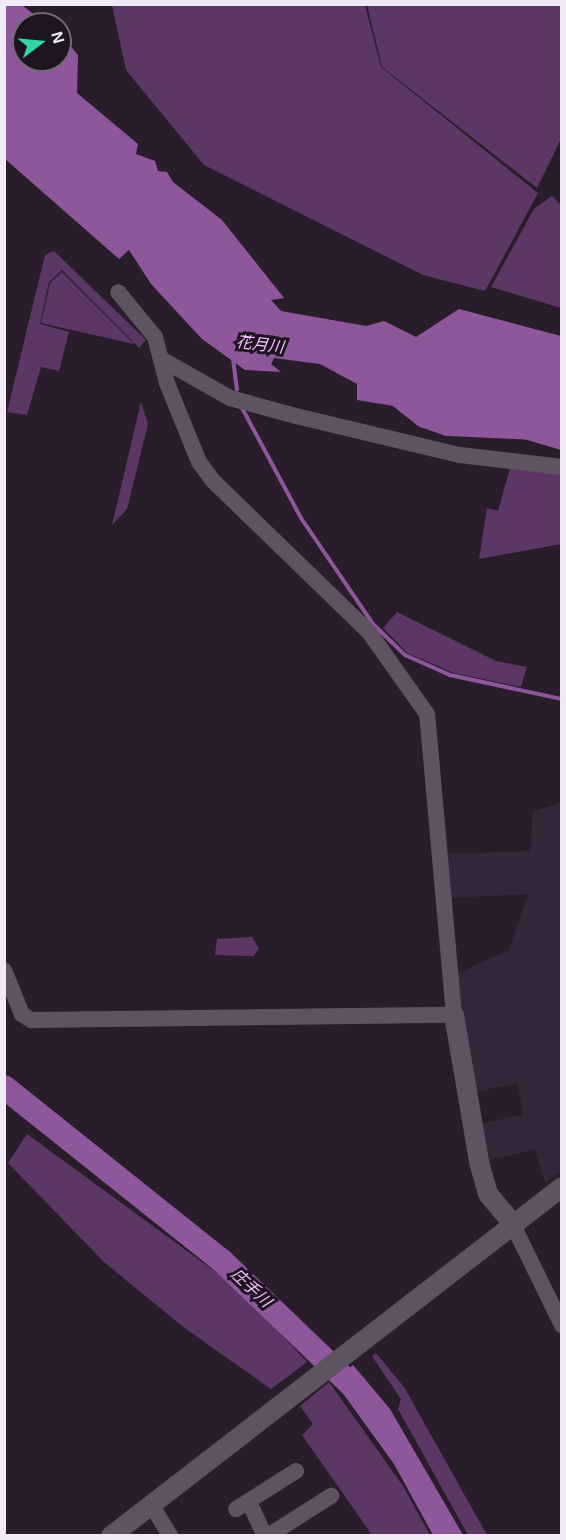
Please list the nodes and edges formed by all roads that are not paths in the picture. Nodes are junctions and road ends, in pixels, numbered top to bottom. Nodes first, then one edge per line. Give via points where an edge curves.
1 (118, 292) dead end
2 (163, 360) junction
3 (561, 467) edge
4 (4, 970) edge
5 (454, 1015) junction
6 (561, 1187) edge
7 (512, 1223) junction
8 (561, 1325) edge
9 (296, 1471) dead end
10 (331, 1496) dead end
11 (151, 1504) junction
12 (111, 1536) edge
13 (170, 1536) edge
14 (267, 1536) edge

1 - 2 street via 155,337
2 - 3 street via 230,398 296,416 460,455
2 - 5 street via 199,462 213,481 369,632 427,714
4 - 5 street via 22,1014 31,1020
5 - 7 street via 479,1162 488,1194
6 - 7 street
7 - 8 street
7 - 11 street
9 - 14 street via 242,1506
10 - 14 street
11 - 12 street
11 - 13 street

